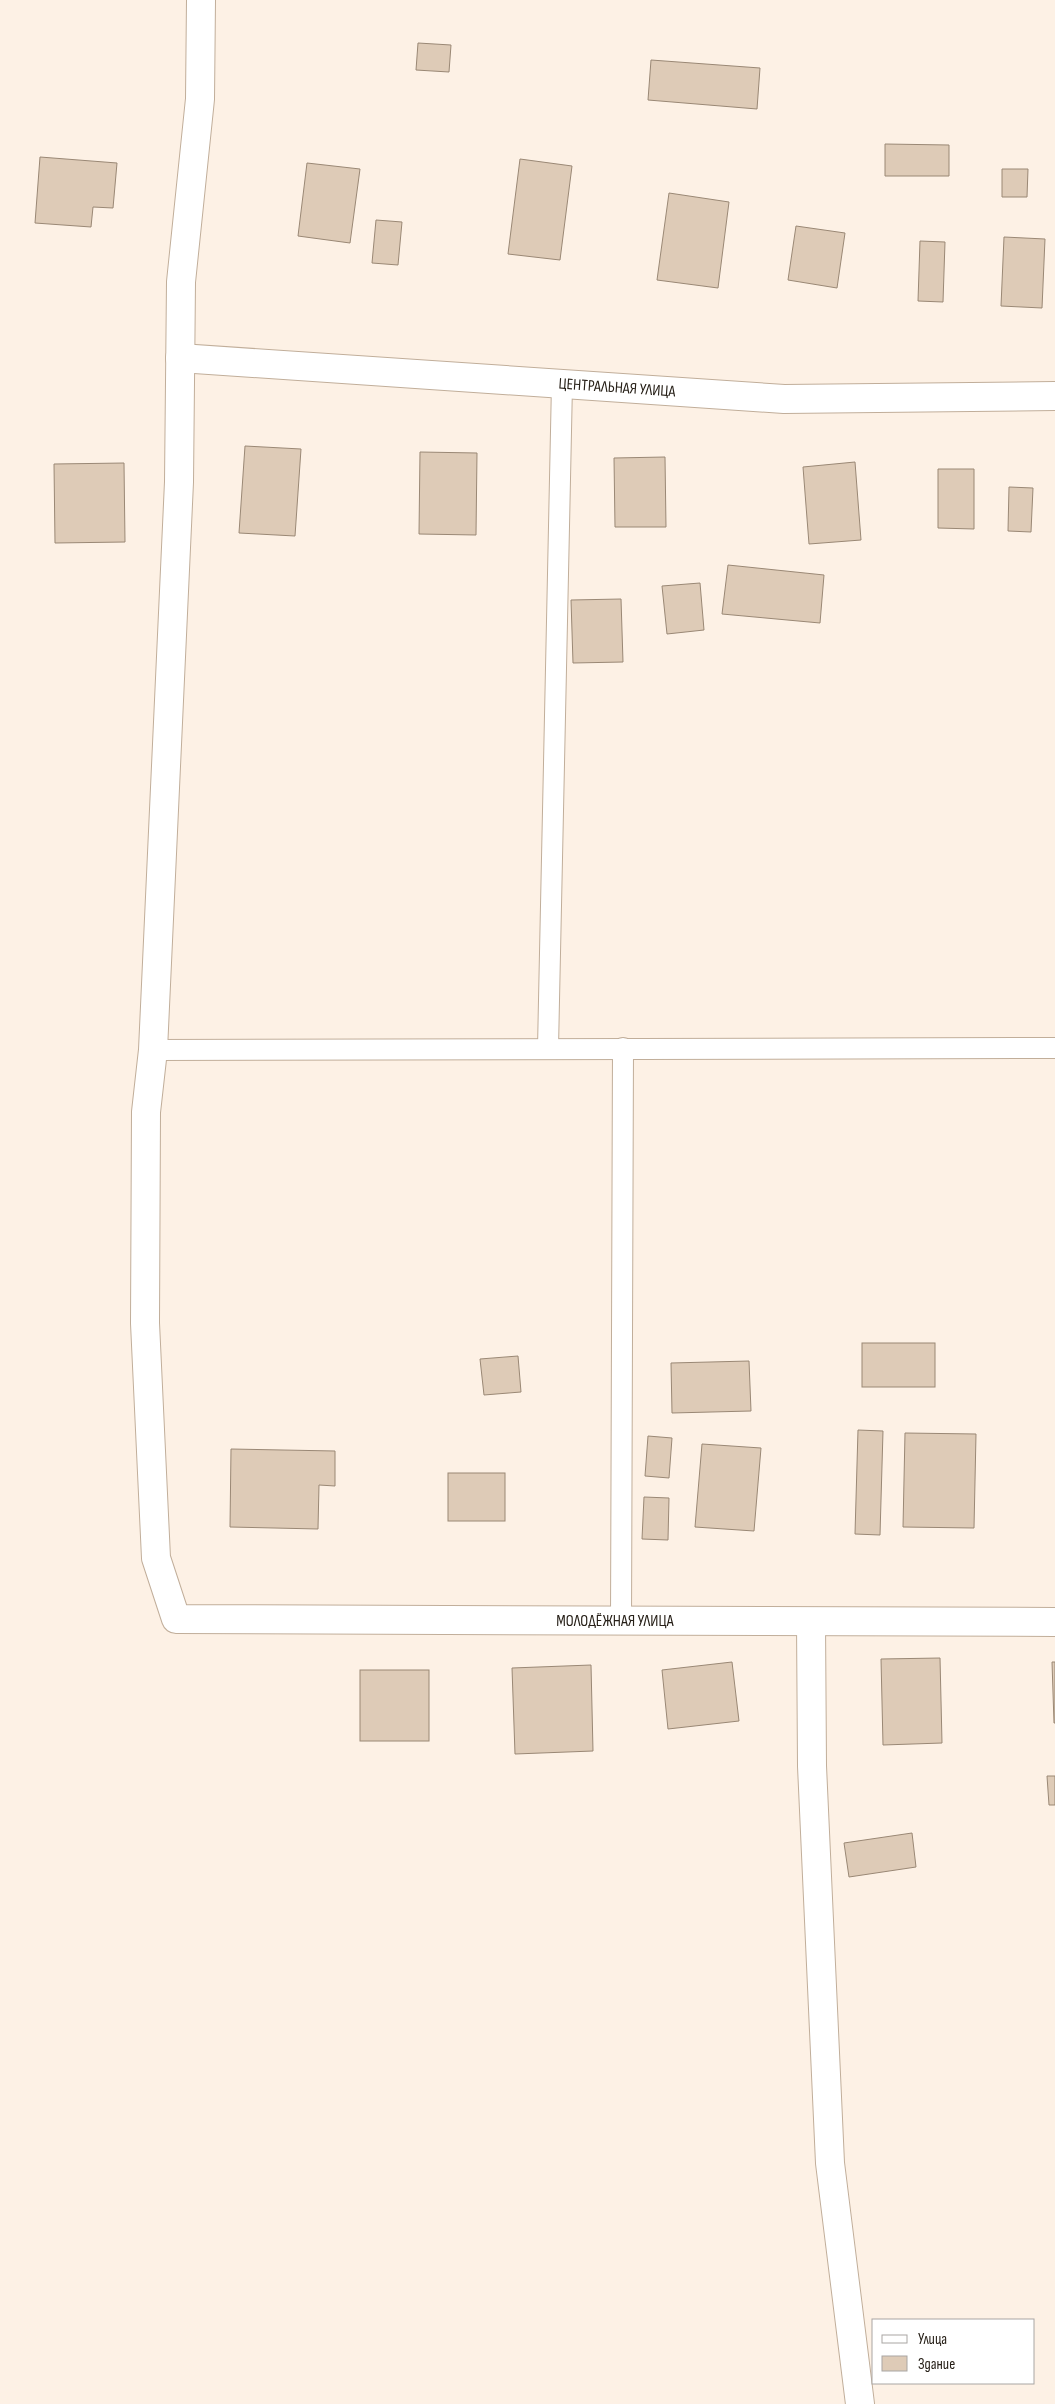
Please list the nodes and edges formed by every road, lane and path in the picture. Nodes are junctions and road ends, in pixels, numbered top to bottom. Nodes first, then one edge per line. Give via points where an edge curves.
1 (202, 0) edge
2 (180, 358) junction
3 (562, 384) junction
4 (1055, 396) edge
5 (548, 1048) junction
6 (623, 1048) junction
7 (1055, 1048) edge
8 (153, 1050) junction
9 (621, 1622) junction
10 (811, 1622) junction
11 (1055, 1622) edge
12 (860, 2404) edge

1 - 2 street via 200,99 181,282
2 - 3 street, ЦЕНТРАЛЬНАЯ УЛИЦА
2 - 8 street via 179,482
3 - 4 street, ЦЕНТРАЛЬНАЯ УЛИЦА via 784,400
3 - 5 lane
5 - 6 lane
5 - 8 lane
6 - 7 lane
6 - 9 lane
8 - 9 street, МОЛОДЁЖНАЯ УЛИЦА via 146,1112 146,1333 156,1558 176,1619
9 - 10 street, МОЛОДЁЖНАЯ УЛИЦА
10 - 11 street, МОЛОДЁЖНАЯ УЛИЦА
10 - 12 street via 812,1766 830,2163

